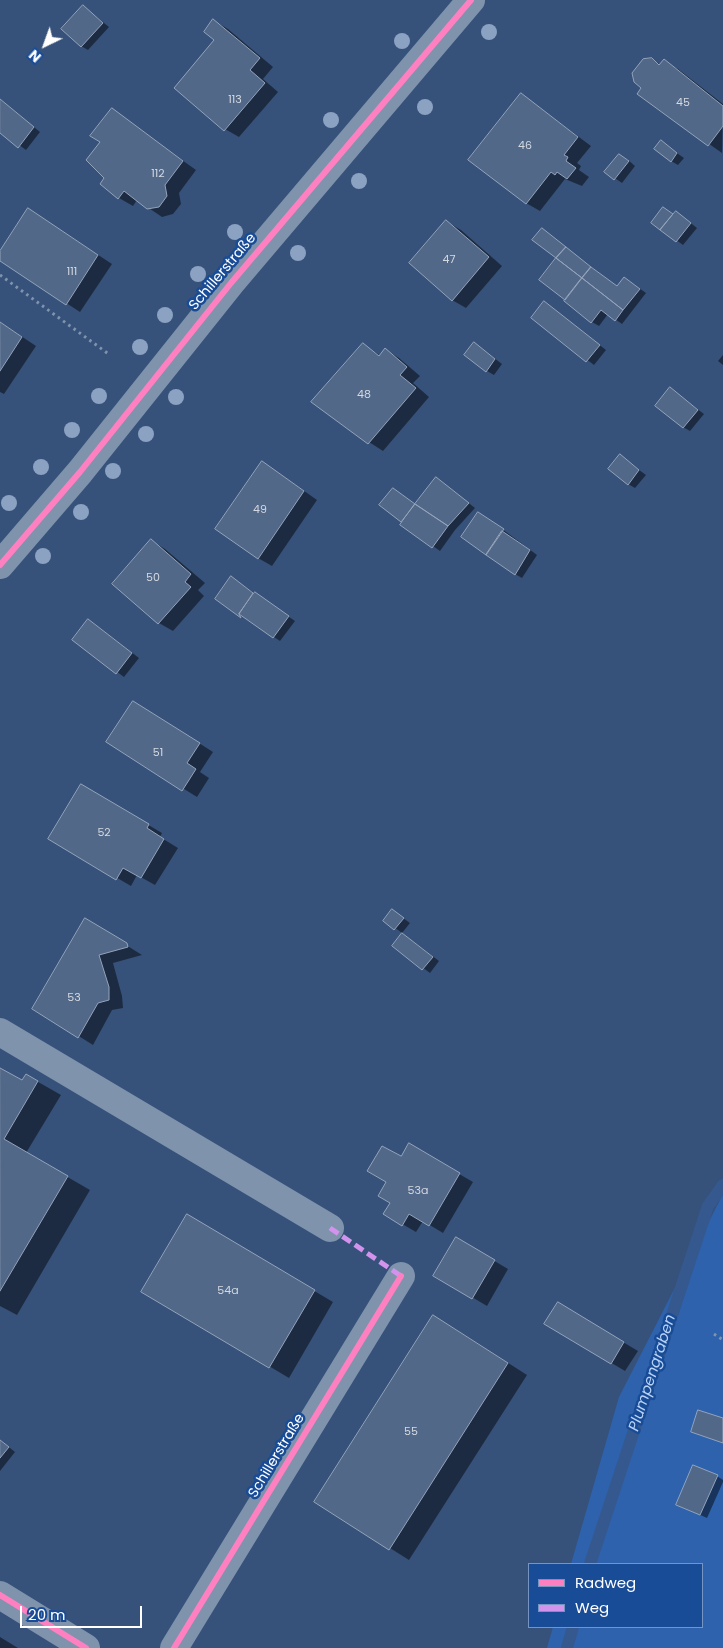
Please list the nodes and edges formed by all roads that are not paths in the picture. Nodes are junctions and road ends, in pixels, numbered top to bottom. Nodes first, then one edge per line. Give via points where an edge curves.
1 (471, 0) edge
2 (0, 565) edge
3 (0, 1032) edge
4 (330, 1228) dead end
5 (401, 1276) dead end
6 (0, 1595) edge
7 (86, 1648) edge
8 (174, 1648) edge

1 - 2 street, Schillerstraße via 220,296 80,472
3 - 4 street
5 - 8 street, Schillerstraße
6 - 7 street

